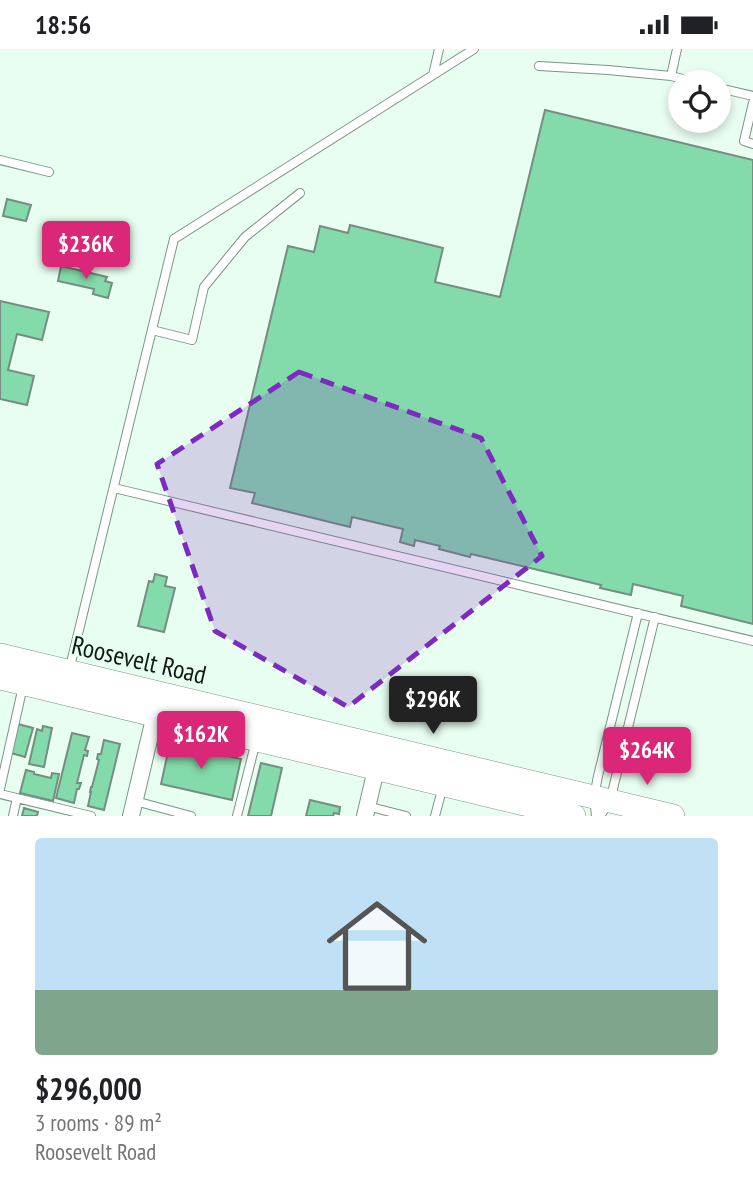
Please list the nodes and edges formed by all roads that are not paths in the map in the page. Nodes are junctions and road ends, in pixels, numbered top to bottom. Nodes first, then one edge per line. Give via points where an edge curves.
1 (439, 49) edge
2 (474, 49) edge
3 (677, 49) edge
4 (539, 66) dead end
5 (672, 70) edge
6 (433, 75) junction
7 (668, 76) edge
8 (731, 91) edge
9 (753, 96) edge
10 (753, 103) edge
11 (753, 144) edge
12 (0, 160) edge
13 (49, 172) dead end
14 (300, 193) dead end
15 (152, 330) junction
16 (114, 488) junction
17 (638, 613) junction
18 (655, 617) junction
19 (753, 641) edge
20 (0, 655) edge
21 (26, 673) junction
22 (0, 678) edge
23 (66, 683) junction
24 (158, 704) junction
25 (259, 729) junction
26 (379, 758) junction
27 (446, 774) junction
28 (0, 791) edge
29 (18, 798) junction
30 (600, 808) edge
31 (133, 809) edge
32 (366, 811) edge
33 (13, 816) edge
34 (91, 816) edge
35 (191, 816) edge
36 (237, 816) edge
37 (406, 816) edge
38 (435, 816) edge
39 (574, 816) edge
40 (673, 816) edge

1 - 6 lane
2 - 6 lane
3 - 5 lane
4 - 7 lane
6 - 15 lane via 174,239
8 - 9 lane
10 - 11 lane via 744,141
12 - 13 lane
14 - 15 lane via 245,237 204,287 192,339
15 - 16 lane
16 - 17 lane
16 - 23 lane
17 - 18 lane
17 - 30 lane
18 - 19 lane
18 - 30 lane
20 - 21 main road, Roosevelt Road
21 - 22 main road, Roosevelt Road
21 - 23 main road, Roosevelt Road
21 - 28 lane
23 - 24 main road, Roosevelt Road
24 - 25 main road, Roosevelt Road
24 - 31 street
25 - 26 main road, Roosevelt Road
25 - 36 lane
26 - 27 main road, Roosevelt Road
26 - 32 street
27 - 30 main road, Roosevelt Road
27 - 38 lane
27 - 39 main road, Roosevelt Road
28 - 29 lane
29 - 33 lane
29 - 34 lane
30 - 40 main road, Roosevelt Road
31 - 35 lane
32 - 37 lane

